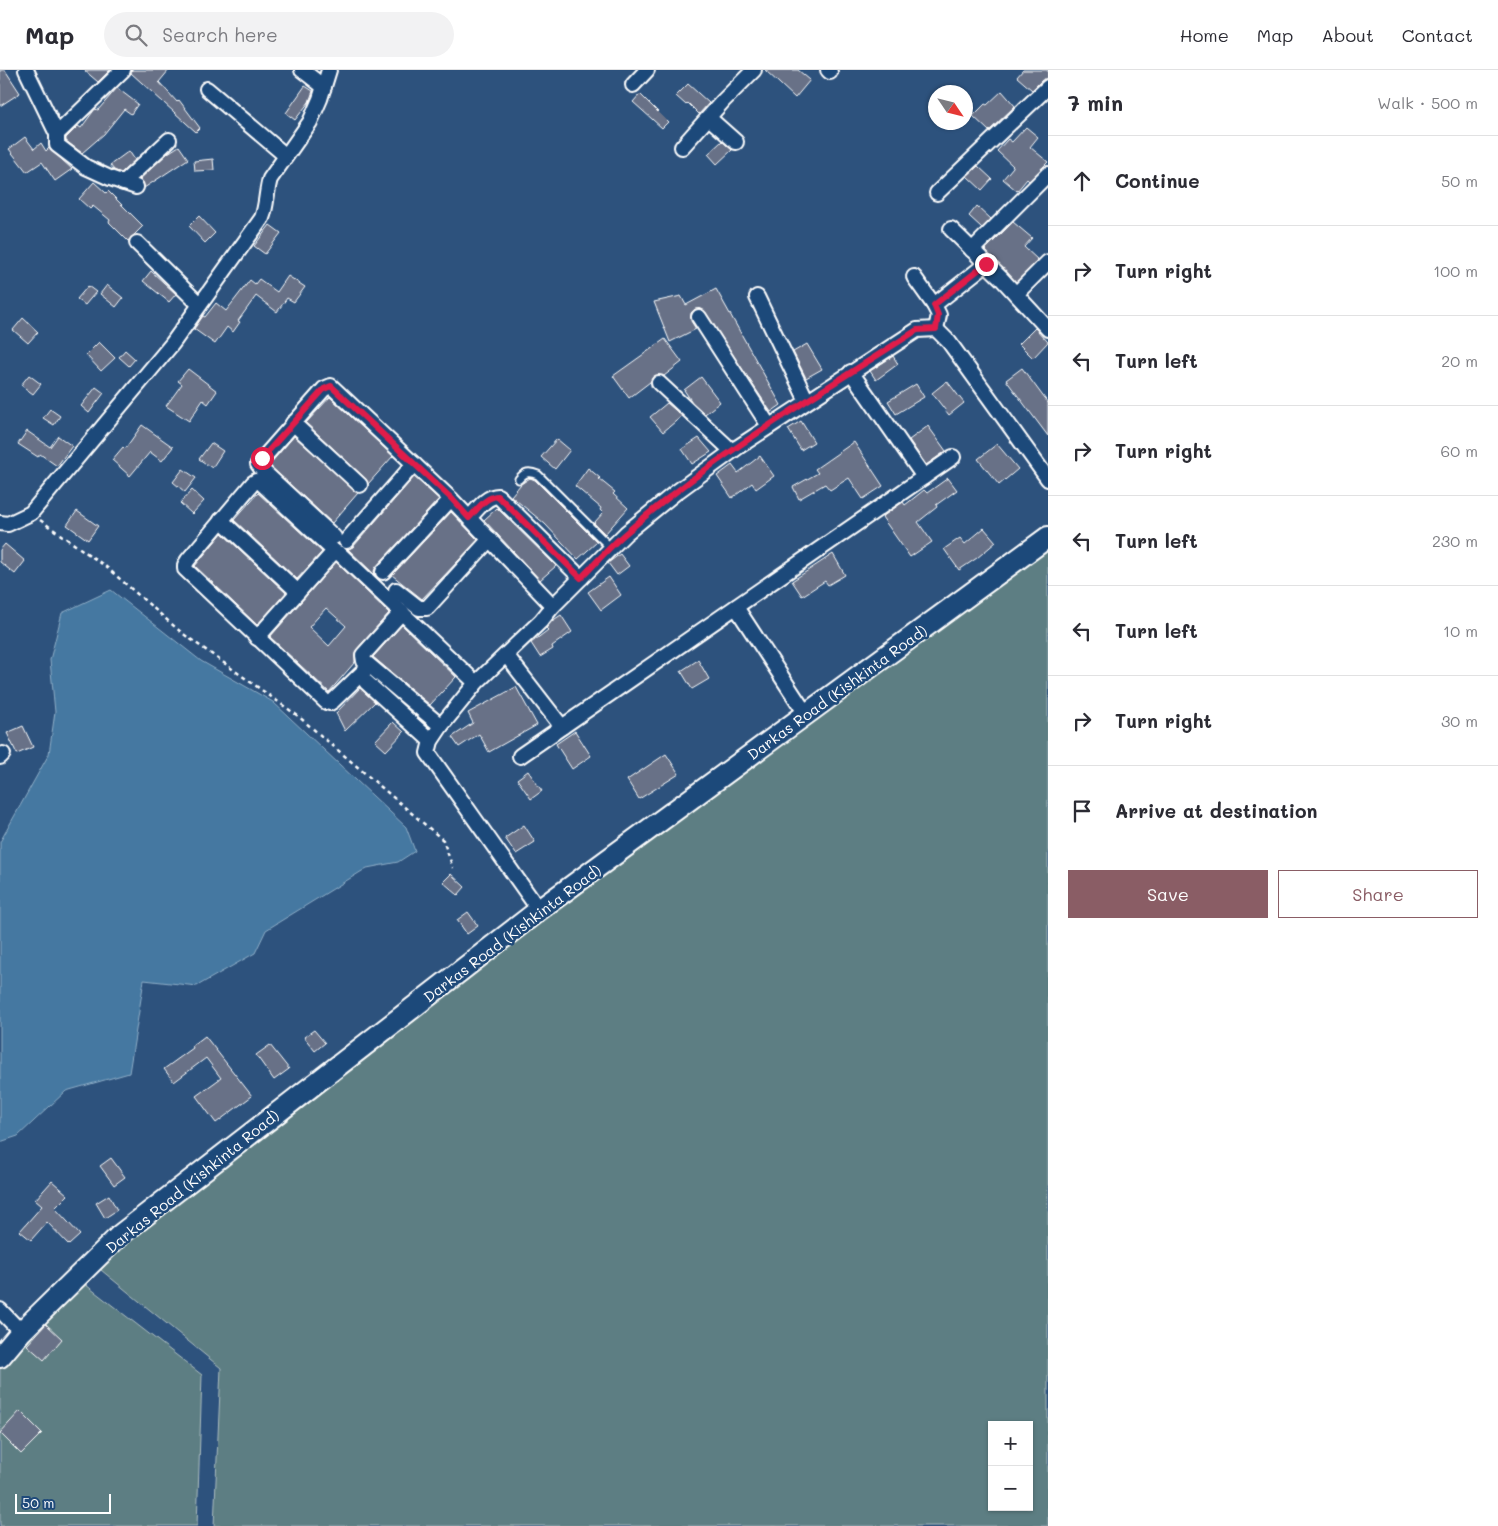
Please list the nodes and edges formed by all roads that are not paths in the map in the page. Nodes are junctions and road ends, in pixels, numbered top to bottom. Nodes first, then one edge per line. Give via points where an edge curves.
1 (26, 70) edge
2 (123, 70) edge
3 (302, 70) edge
4 (329, 70) edge
5 (647, 70) edge
6 (754, 70) edge
7 (633, 85) dead end
8 (324, 87) junction
9 (1048, 87) edge
10 (207, 89) dead end
11 (709, 118) junction
12 (57, 134) junction
13 (169, 140) dead end
14 (736, 142) dead end
15 (682, 147) dead end
16 (286, 156) junction
17 (1048, 174) edge
18 (937, 193) dead end
19 (952, 229) dead end
20 (137, 243) dead end
21 (972, 250) junction
22 (1048, 262) edge
23 (986, 264) junction
24 (914, 277) dead end
25 (1016, 294) junction
26 (757, 297) dead end
27 (199, 304) junction
28 (934, 305) junction
29 (699, 317) dead end
30 (936, 329) junction
31 (1048, 329) edge
32 (852, 372) junction
33 (659, 382) dead end
34 (807, 401) junction
35 (293, 423) junction
36 (770, 426) junction
37 (732, 451) junction
38 (953, 457) dead end
39 (414, 464) junction
40 (924, 477) junction
41 (1048, 479) edge
42 (519, 480) dead end
43 (360, 485) dead end
44 (452, 499) junction
45 (469, 518) junction
46 (221, 520) junction
47 (0, 524) edge
48 (1048, 537) edge
49 (490, 539) junction
50 (611, 548) junction
51 (335, 552) junction
52 (383, 572) dead end
53 (581, 578) junction
54 (396, 590) dead end
55 (298, 592) junction
56 (553, 606) junction
57 (736, 607) junction
58 (402, 612) junction
59 (257, 638) junction
60 (507, 656) junction
61 (369, 666) junction
62 (366, 682) dead end
63 (476, 684) junction
64 (806, 714) junction
65 (441, 726) junction
66 (562, 727) junction
67 (431, 741) junction
68 (520, 756) dead end
69 (539, 910) junction
70 (0, 1310) edge
71 (21, 1332) junction
72 (0, 1357) edge

1 - 12 street
2 - 12 street
3 - 8 street
4 - 8 street
5 - 7 street
6 - 11 street
8 - 16 street via 310,122
9 - 18 street
10 - 16 street
11 - 14 street
11 - 15 street
12 - 13 street via 57,146 86,167 130,185
16 - 27 street via 270,179 262,218
17 - 21 street
19 - 21 street
20 - 27 street
21 - 23 street
22 - 25 street
23 - 25 street
23 - 28 street
24 - 28 street
25 - 31 street
26 - 34 street
27 - 47 street via 172,344 31,513 8,524
28 - 30 street via 938,315
29 - 36 street
30 - 32 street via 917,330
30 - 41 street via 949,342
32 - 34 street
32 - 40 street
33 - 37 street
34 - 36 street
35 - 39 street via 324,389 331,386
35 - 39 street via 258,464 340,539
35 - 43 street
36 - 37 street
37 - 50 street via 675,493
38 - 40 street
39 - 44 street
40 - 57 street
42 - 50 lane via 524,473 538,475
44 - 45 street
44 - 52 street
45 - 49 street
45 - 53 street via 487,500 498,496
46 - 51 street via 256,481
46 - 55 street
46 - 59 street via 188,560 185,569
48 - 64 main road, Darkas Road (Kishkinta Road)
49 - 54 street via 427,608 419,608
49 - 56 street
50 - 53 street
51 - 55 street
51 - 58 street
53 - 56 street
55 - 59 street
56 - 60 street
57 - 64 street
57 - 66 street
58 - 61 street via 363,655
58 - 63 street
59 - 61 street via 330,703
60 - 63 street
60 - 66 street
61 - 65 street
62 - 67 street
63 - 65 street
64 - 69 main road, Darkas Road (Kishkinta Road)
65 - 67 street
66 - 68 street
67 - 69 street via 428,753
69 - 71 main road, Darkas Road (Kishkinta Road) via 120,1235
70 - 71 street
71 - 72 main road, Darkas Road (Kishkinta Road)

